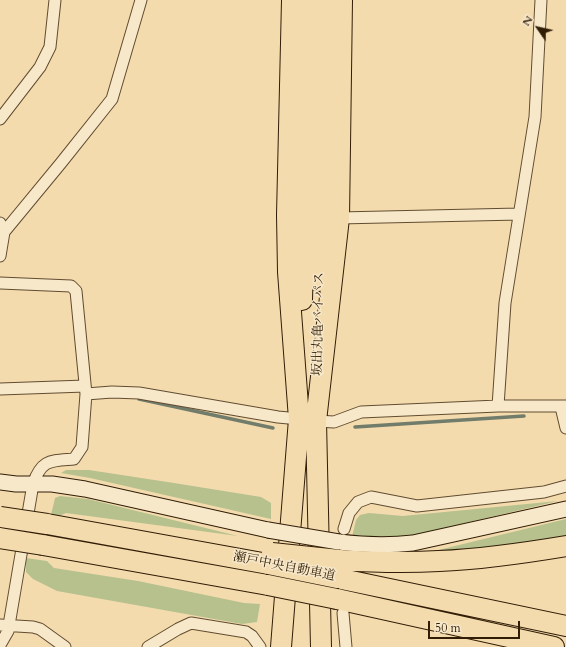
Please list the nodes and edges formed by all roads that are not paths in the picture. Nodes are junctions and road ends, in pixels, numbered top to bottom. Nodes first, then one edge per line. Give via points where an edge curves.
1 (55, 0) edge
2 (141, 0) edge
3 (292, 0) edge
4 (309, 0) edge
5 (326, 0) edge
6 (342, 0) edge
7 (541, 0) edge
8 (0, 119) edge
9 (519, 214) junction
10 (339, 218) junction
11 (2, 228) edge
12 (0, 256) edge
13 (0, 283) edge
14 (0, 390) edge
15 (85, 390) junction
16 (498, 406) junction
17 (564, 406) edge
18 (308, 420) junction
19 (566, 428) edge
20 (0, 482) edge
21 (33, 484) junction
22 (566, 486) edge
23 (566, 509) edge
24 (0, 517) edge
25 (0, 538) edge
26 (566, 546) edge
27 (340, 552) junction
28 (340, 606) junction
29 (5, 626) edge
30 (566, 626) edge
31 (0, 645) edge
32 (65, 647) edge
33 (148, 647) edge
34 (260, 647) edge
35 (282, 647) edge
36 (294, 647) edge
37 (310, 647) edge
38 (321, 647) edge
39 (346, 647) edge
40 (554, 647) edge

1 - 8 street via 50,47 40,67
2 - 11 street via 112,99 61,163
3 - 18 highway via 288,272
4 - 18 highway, 坂出丸亀バイパス
5 - 18 highway, 坂出丸亀バイパス
6 - 10 highway
7 - 9 street via 535,117
9 - 10 street
9 - 16 street via 505,303
10 - 18 highway
11 - 12 street
13 - 15 street via 71,286 76,291
14 - 15 street
15 - 18 street via 139,393
15 - 21 street via 82,447 74,459 48,462 37,474
16 - 17 street
16 - 18 street via 361,412 334,422
17 - 19 street
18 - 35 highway
18 - 36 highway, 坂出丸亀バイパス
18 - 37 highway, 坂出丸亀バイパス
18 - 38 highway
20 - 21 street
21 - 27 street, bridge via 85,489 268,530
21 - 29 street
22 - 27 street via 544,492 417,506 370,497 358,502 349,514
23 - 27 street via 413,543 370,545
24 - 27 highway, bridge via 124,538 269,558
25 - 28 highway, 瀬戸中央自動車道, bridge via 268,585
26 - 27 highway via 439,561 390,562
27 - 30 highway, 瀬戸中央自動車道
28 - 39 street
28 - 40 highway, 瀬戸中央自動車道
29 - 31 street via 5,637
29 - 32 street via 40,629
33 - 34 street via 191,623 246,632

